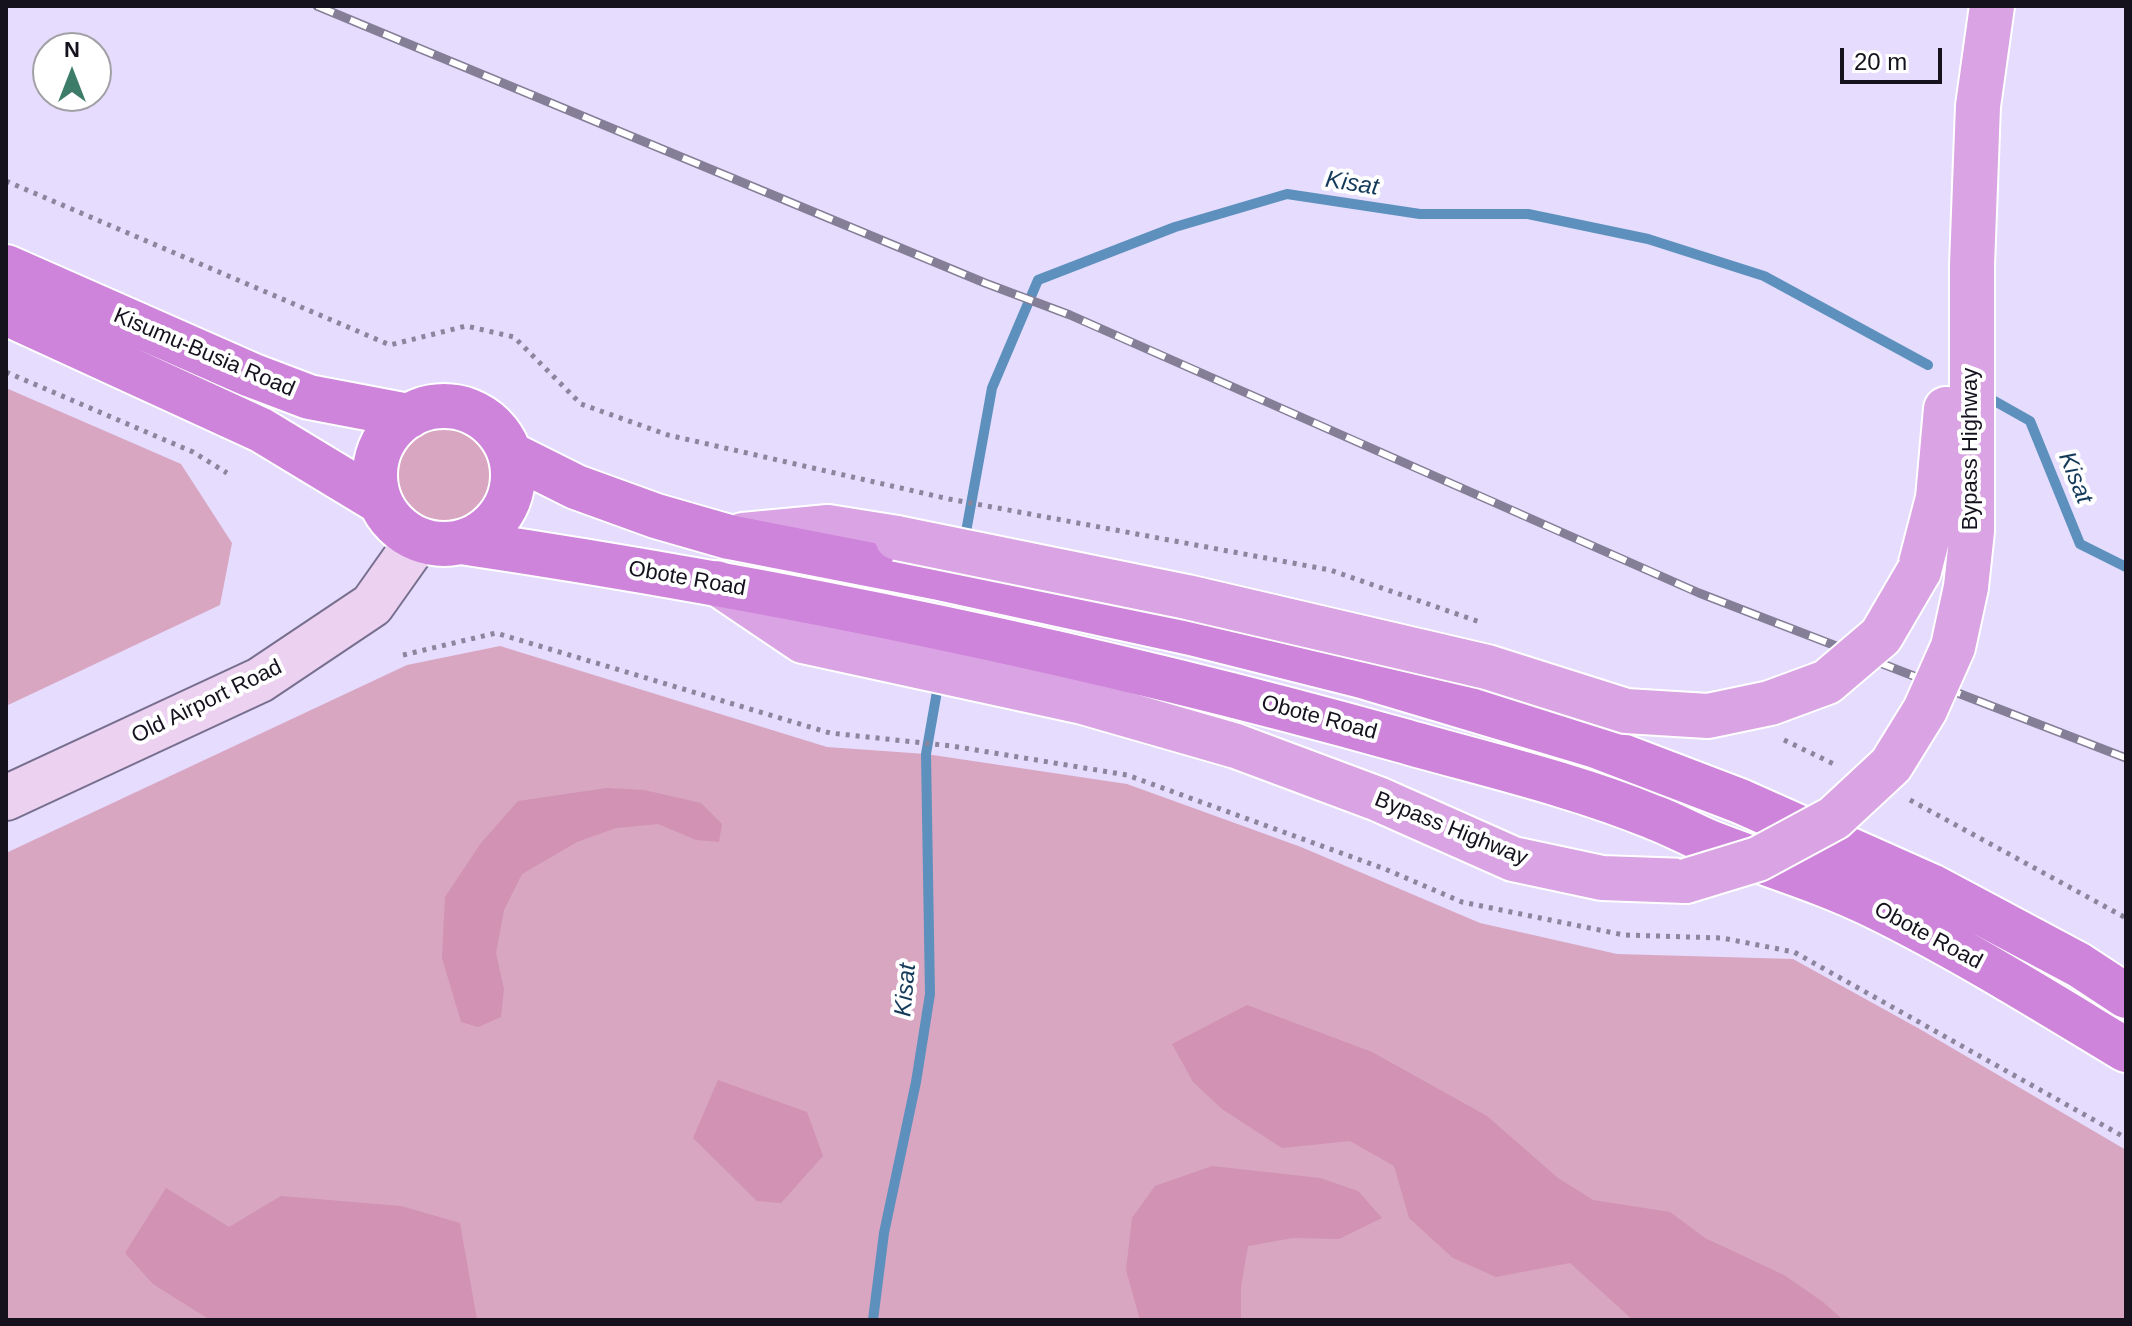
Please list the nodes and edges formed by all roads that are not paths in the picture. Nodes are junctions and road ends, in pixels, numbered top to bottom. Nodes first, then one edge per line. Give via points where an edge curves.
1 (1964, 6) edge
2 (1992, 6) edge
3 (6, 267) edge
4 (6, 313) edge
5 (409, 416) junction
6 (510, 454) junction
7 (380, 502) junction
8 (729, 537) junction
9 (418, 540) junction
10 (461, 542) junction
11 (717, 583) junction
12 (6, 798) edge
13 (2126, 996) edge
14 (2126, 1050) edge

1 - 8 main road, Bypass Highway, bridge via 1949,180 1946,414 1938,498 1919,571 1881,636 1827,682 1770,703 1708,716 1626,711 1472,663 897,538 828,527
2 - 11 main road, Bypass Highway, bridge via 1978,106 1972,531 1953,647 1925,710 1891,765 1834,818 1758,859 1686,881 1602,878 1513,859 1378,799 1236,746 1083,702 803,641
3 - 5 highway, Kisumu-Busia Road via 309,397
4 - 7 highway, Kisumu-Busia Road via 261,430
5 - 6 highway via 432,407 457,407 480,416 498,432
5 - 7 highway via 381,444 375,473
6 - 8 highway, Obote Road via 576,487
6 - 10 highway via 510,498 482,533
7 - 9 highway via 395,525
8 - 13 highway, Obote Road via 1191,633 1362,676 1596,746 1740,801 1931,886
9 - 10 highway
9 - 12 main road, Old Airport Road via 372,605 260,680
10 - 11 highway, Obote Road
11 - 14 highway, Obote Road via 1148,673 1565,787 1872,904

